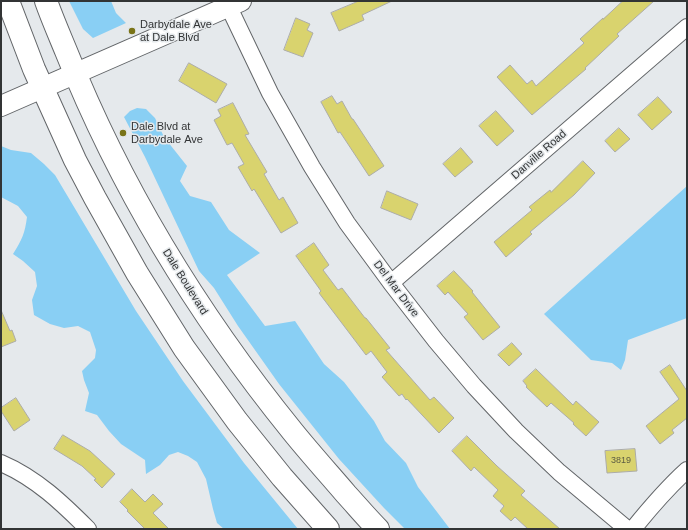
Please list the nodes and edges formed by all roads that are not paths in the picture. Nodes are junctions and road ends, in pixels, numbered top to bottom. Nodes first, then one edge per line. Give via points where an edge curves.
1 (8, 1) edge
2 (46, 1) edge
3 (232, 3) edge
4 (687, 27) edge
5 (75, 74) junction
6 (42, 89) junction
7 (1, 106) edge
8 (391, 283) junction
9 (1, 463) edge
10 (687, 470) edge
11 (88, 529) edge
12 (328, 529) edge
13 (378, 529) edge
14 (627, 529) edge
15 (633, 529) edge

1 - 6 main road
2 - 5 main road, Dale Boulevard
3 - 5 street
3 - 8 street, Del Mar Drive via 270,93 312,167 347,223
4 - 8 street, Danville Road
5 - 6 street
5 - 13 main road, Dale Boulevard via 136,201 174,266 217,331 263,395
6 - 7 street
6 - 12 main road via 95,198 137,273 184,348 237,421
8 - 14 street, Del Mar Drive via 445,352 516,431 559,472
9 - 11 street via 42,486
10 - 15 street

